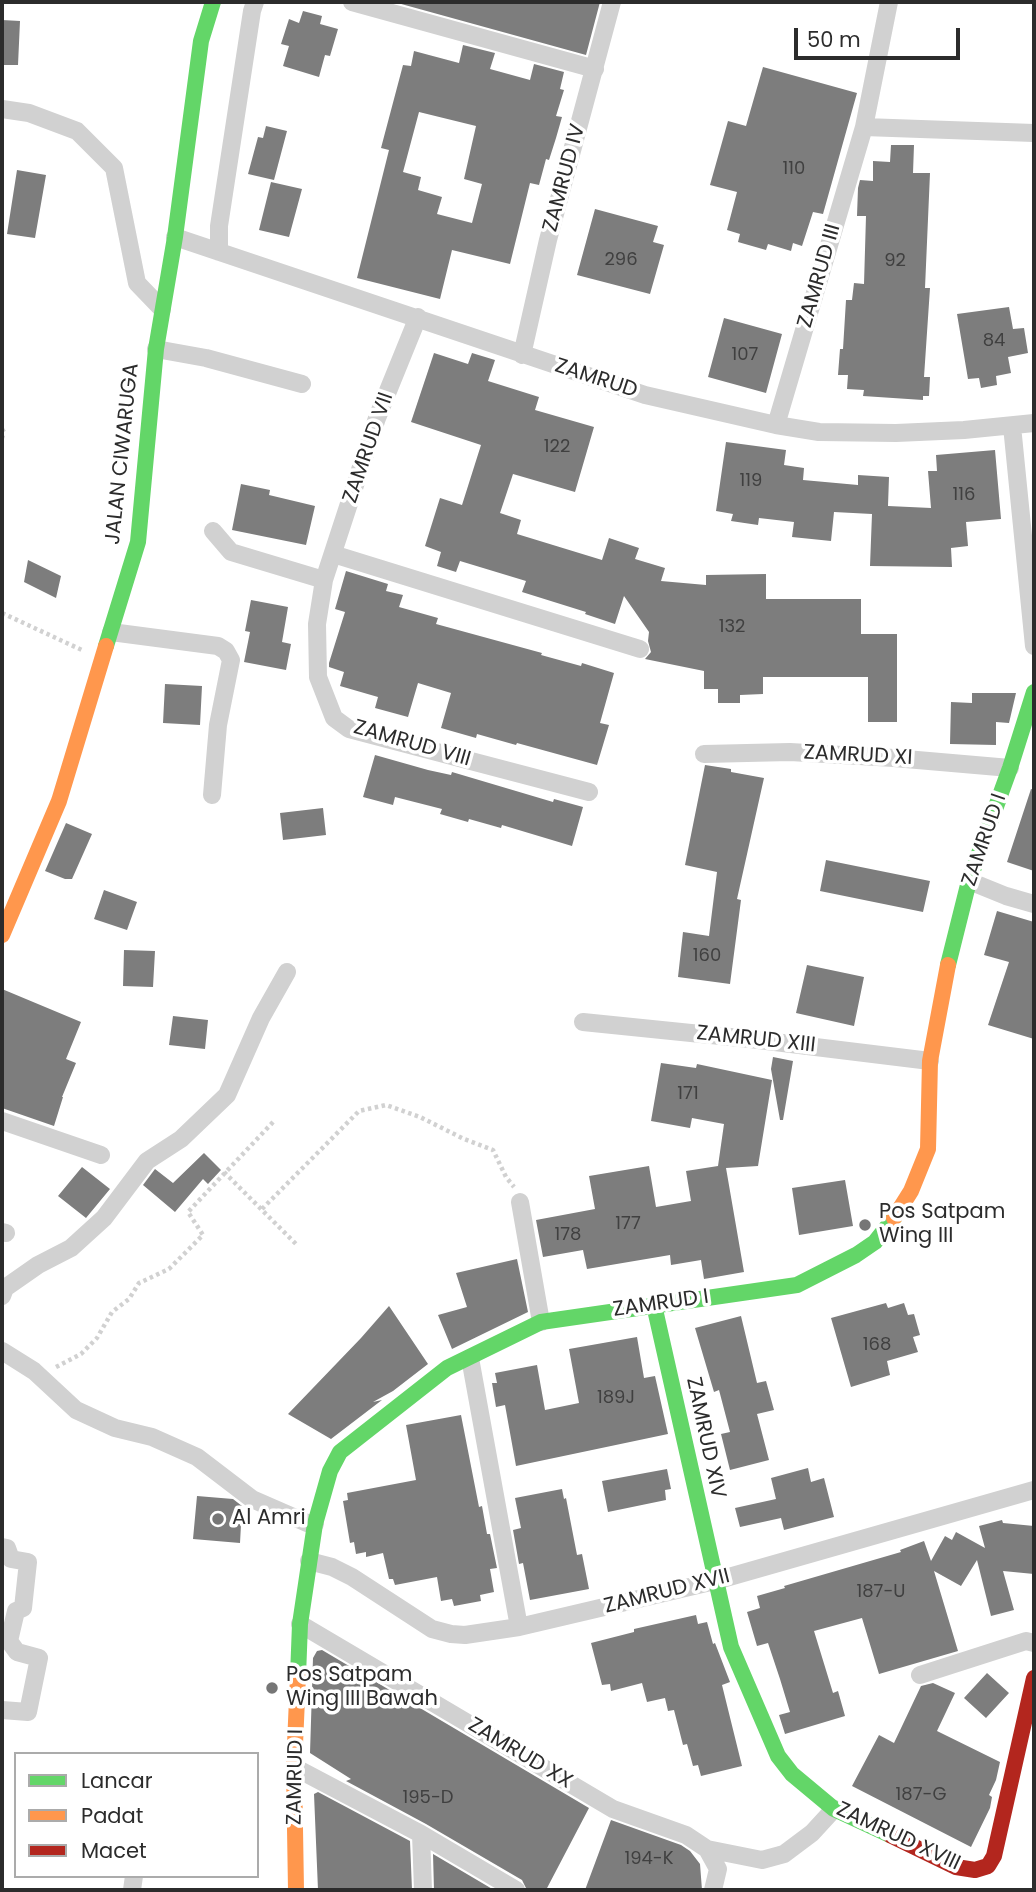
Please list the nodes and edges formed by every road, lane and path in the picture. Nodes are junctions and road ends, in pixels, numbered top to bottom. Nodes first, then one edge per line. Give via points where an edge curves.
1 (213, 2) edge
2 (255, 2) edge
3 (352, 2) edge
4 (612, 2) edge
5 (888, 2) edge
6 (412, 9) edge
7 (595, 69) junction
8 (2, 109) edge
9 (864, 127) junction
10 (1034, 134) edge
11 (175, 237) junction
12 (219, 253) junction
13 (162, 309) junction
14 (418, 317) junction
15 (156, 349) junction
16 (522, 355) junction
17 (302, 384) dead end
18 (1034, 423) edge
19 (776, 425) junction
20 (1012, 426) junction
21 (2, 429) edge
22 (2, 438) edge
23 (213, 531) dead end
24 (333, 554) junction
25 (324, 580) junction
26 (2, 614) edge
27 (111, 632) junction
28 (1034, 646) edge
29 (639, 649) dead end
30 (102, 659) junction
31 (1034, 692) edge
32 (705, 754) dead end
33 (1010, 768) junction
34 (589, 792) dead end
35 (212, 795) dead end
36 (970, 881) junction
37 (1034, 904) edge
38 (2, 935) edge
39 (288, 972) dead end
40 (583, 1022) dead end
41 (930, 1061) junction
42 (275, 1120) dead end
43 (2, 1121) edge
44 (102, 1155) dead end
45 (224, 1172) junction
46 (520, 1202) joint
47 (262, 1209) junction
48 (298, 1245) dead end
49 (2, 1296) edge
50 (654, 1305) junction
51 (541, 1322) junction
52 (2, 1351) edge
53 (470, 1358) junction
54 (34, 1371) junction
55 (1034, 1490) edge
56 (315, 1524) junction
57 (2, 1547) edge
58 (309, 1561) junction
59 (715, 1581) junction
60 (300, 1624) junction
61 (519, 1627) junction
62 (6, 1641) edge
63 (1034, 1643) edge
64 (920, 1675) dead end
65 (1034, 1678) edge
66 (2, 1710) edge
67 (295, 1767) junction
68 (834, 1809) junction
69 (421, 1834) junction
70 (707, 1849) junction
71 (296, 1890) edge
72 (423, 1890) edge
73 (516, 1890) edge
74 (713, 1890) edge

1 - 11 street, JALAN CIWARUGA via 201,41
2 - 12 street via 221,213
3 - 6 street
4 - 7 street, ZAMRUD IV
5 - 9 street, ZAMRUD III
6 - 7 street
7 - 16 street, ZAMRUD IV
8 - 13 street via 29,113 77,131 114,168 137,283
9 - 10 street
9 - 19 street, ZAMRUD III
11 - 12 street, ZAMRUD
11 - 13 street, JALAN CIWARUGA
12 - 14 street, ZAMRUD
13 - 15 street, JALAN CIWARUGA
14 - 16 street, ZAMRUD
14 - 24 street, ZAMRUD VII via 377,418
15 - 17 street
15 - 27 street, JALAN CIWARUGA via 138,542
16 - 19 street, ZAMRUD via 645,395
18 - 20 street, ZAMRUD
19 - 20 street, ZAMRUD via 819,432 896,433
20 - 28 street
21 - 22 path
23 - 25 street via 231,552
24 - 25 street, ZAMRUD VII
24 - 29 street
25 - 34 street, ZAMRUD VIII via 317,624 318,677 334,718 349,729
26 - 30 path
27 - 30 street, JALAN CIWARUGA
27 - 35 street via 218,646 226,651 231,660 218,725
30 - 38 street, JALAN CIWARUGA via 59,801
31 - 33 street, ZAMRUD I
32 - 33 street, ZAMRUD XI via 790,752
33 - 36 street, ZAMRUD I
36 - 37 street
36 - 41 street, ZAMRUD I via 943,984
39 - 49 street via 261,1018 227,1095 181,1139 147,1161 104,1218 71,1248 38,1265 5,1288
40 - 41 street, ZAMRUD XIII
41 - 50 street, ZAMRUD I via 928,1149 911,1191 875,1242 797,1285
42 - 45 path
43 - 44 street
45 - 47 path
45 - 54 path via 188,1212 203,1235 169,1269 139,1283 81,1354 60,1366
46 - 47 path via 493,1150 386,1105 359,1111
46 - 51 street
47 - 48 path
50 - 51 street, ZAMRUD I
50 - 59 street, ZAMRUD XIV
51 - 53 street, ZAMRUD I
52 - 54 street
53 - 56 street, ZAMRUD I via 447,1368 340,1452
53 - 61 street
54 - 56 street via 76,1410 197,1457 252,1499
55 - 59 street, ZAMRUD XVII
56 - 58 street, ZAMRUD I
57 - 62 street via 11,1559 28,1562 23,1608 16,1611
58 - 60 street, ZAMRUD I
58 - 61 street, ZAMRUD XVII via 352,1577 432,1629 465,1635
59 - 61 street, ZAMRUD XVII
59 - 68 street, ZAMRUD XVIII via 731,1647 778,1756
60 - 67 street, ZAMRUD I
60 - 70 street, ZAMRUD XX via 613,1809 686,1835
62 - 66 street via 17,1652 40,1658 28,1712
63 - 64 street via 1026,1641
65 - 68 street, ZAMRUD XVIII via 988,1866 975,1870 956,1867
67 - 69 street
67 - 71 street, ZAMRUD I
68 - 70 street, ZAMRUD XX via 784,1854 762,1860
69 - 72 street
69 - 73 street
70 - 74 street via 718,1869

